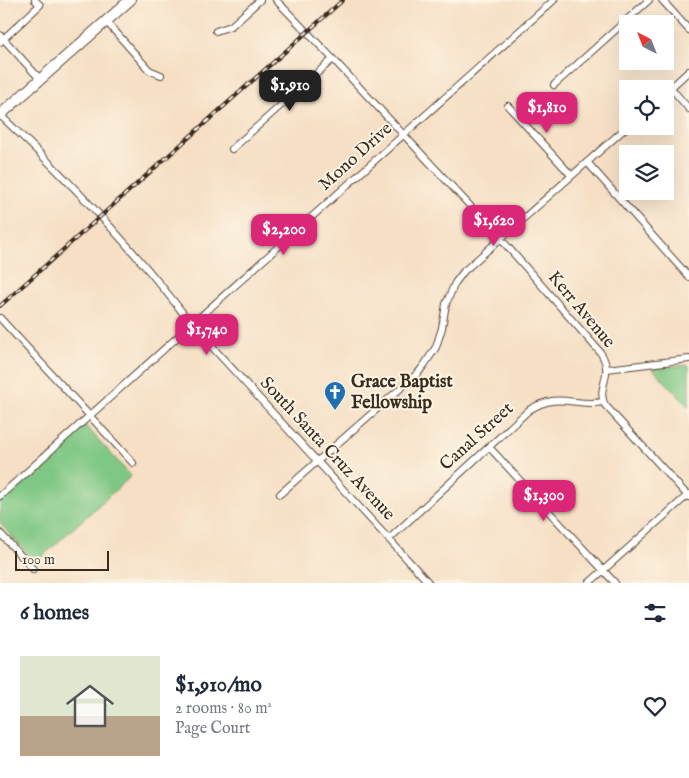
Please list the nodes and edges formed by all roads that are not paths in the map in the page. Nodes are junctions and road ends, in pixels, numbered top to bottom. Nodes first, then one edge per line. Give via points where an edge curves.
1 (35, 0) edge
2 (130, 0) edge
3 (260, 0) edge
4 (554, 0) edge
5 (649, 0) edge
6 (662, 0) edge
7 (281, 2) edge
8 (106, 21) junction
9 (689, 30) edge
10 (216, 31) dead end
11 (1, 38) edge
12 (333, 59) junction
13 (689, 71) edge
14 (161, 75) dead end
15 (40, 79) junction
16 (554, 85) dead end
17 (674, 85) edge
18 (674, 92) edge
19 (508, 106) dead end
20 (689, 109) edge
21 (0, 115) edge
22 (619, 134) edge
23 (403, 135) junction
24 (232, 149) dead end
25 (587, 162) junction
26 (571, 176) junction
27 (500, 238) junction
28 (689, 278) edge
29 (0, 318) edge
30 (192, 324) junction
31 (689, 358) edge
32 (607, 369) junction
33 (603, 402) junction
34 (90, 416) junction
35 (489, 447) junction
36 (318, 461) junction
37 (133, 463) dead end
38 (280, 494) dead end
39 (0, 496) edge
40 (689, 496) edge
41 (0, 533) edge
42 (388, 539) junction
43 (33, 569) dead end
44 (603, 570) junction
45 (429, 583) edge
46 (589, 583) edge
47 (615, 583) edge

1 - 11 street via 40,5
2 - 8 main road
3 - 10 street via 230,26
4 - 23 street, Mono Drive
5 - 16 street
6 - 9 street
7 - 12 street, Kerr Avenue
8 - 14 street via 150,70
8 - 15 main road
11 - 15 street
12 - 23 street, Kerr Avenue
12 - 24 street
13 - 17 street
15 - 21 main road
18 - 20 street
19 - 26 street
21 - 30 street, South Santa Cruz Avenue via 72,186 162,284
22 - 25 street
23 - 27 street, Kerr Avenue
23 - 30 street, Mono Drive
25 - 26 street
25 - 28 street
26 - 27 street
27 - 32 street, Kerr Avenue via 600,352
27 - 36 street via 455,283 446,304 439,339 418,373
29 - 34 street
30 - 34 street, Mono Drive
30 - 36 street, South Santa Cruz Avenue
31 - 32 street
32 - 33 street, Kerr Avenue
33 - 35 street, Canal Street via 556,399 546,402 529,410
33 - 40 street
34 - 37 street
34 - 39 street, Mono Drive
35 - 42 street, Canal Street
35 - 44 street
36 - 38 street
36 - 42 street, South Santa Cruz Avenue
40 - 44 street
41 - 43 street
42 - 45 street, South Santa Cruz Avenue
44 - 46 street
44 - 47 street

